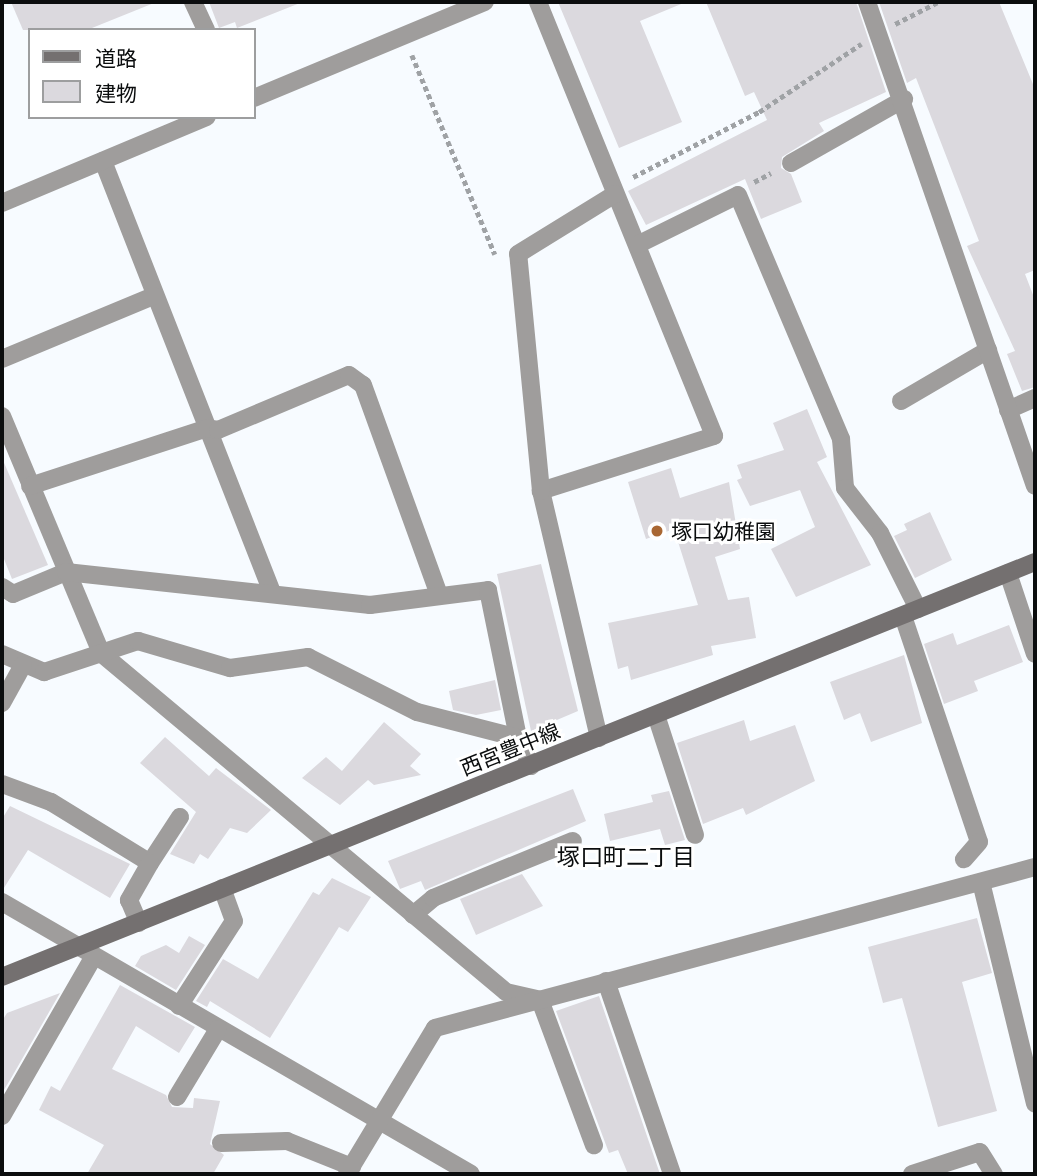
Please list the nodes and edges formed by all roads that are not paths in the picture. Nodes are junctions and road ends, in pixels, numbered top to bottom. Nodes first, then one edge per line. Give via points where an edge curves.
1 (193, 2) edge
2 (485, 2) edge
3 (538, 2) edge
4 (867, 2) edge
5 (204, 28) edge
6 (256, 97) edge
7 (904, 99) junction
8 (202, 119) edge
9 (103, 161) junction
10 (788, 164) road end
11 (613, 191) junction
12 (2, 203) edge
13 (639, 244) junction
14 (153, 296) junction
15 (988, 350) junction
16 (2, 359) edge
17 (1035, 398) edge
18 (901, 401) dead end
19 (1008, 410) junction
20 (2, 416) edge
21 (207, 428) junction
22 (30, 486) junction
23 (1035, 486) edge
24 (541, 491) junction
25 (1035, 562) edge
26 (66, 572) junction
27 (1008, 573) junction
28 (2, 587) edge
29 (272, 593) junction
30 (439, 595) junction
31 (910, 612) junction
32 (101, 653) junction
33 (2, 654) edge
34 (1035, 654) edge
35 (23, 665) junction
36 (2, 703) edge
37 (656, 715) junction
38 (518, 738) junction
39 (599, 738) junction
40 (531, 766) junction
41 (2, 784) edge
42 (180, 817) dead end
43 (695, 835) dead end
44 (573, 841) dead end
45 (330, 846) junction
46 (964, 859) dead end
47 (150, 863) junction
48 (1035, 867) edge
49 (981, 882) junction
50 (222, 888) junction
51 (2, 902) edge
52 (413, 915) junction
53 (139, 923) junction
54 (75, 948) junction
55 (93, 958) junction
56 (2, 977) edge
57 (606, 981) junction
58 (540, 1000) junction
59 (180, 1006) junction
60 (218, 1029) junction
61 (177, 1097) dead end
62 (1035, 1104) edge
63 (2, 1116) edge
64 (380, 1120) junction
65 (221, 1143) dead end
66 (594, 1145) dead end
67 (350, 1171) edge
68 (471, 1174) edge
69 (672, 1174) edge
70 (912, 1174) edge
71 (994, 1174) edge

1 - 5 street
2 - 6 street
3 - 11 street
4 - 7 street
7 - 10 street
7 - 15 street
8 - 9 street
9 - 12 street
9 - 14 street
11 - 13 street
11 - 24 street via 518,254
13 - 24 street via 714,436
13 - 31 street via 738,195 841,439 845,488 880,533
14 - 16 street
14 - 21 street
15 - 18 street
15 - 19 street
17 - 19 street
19 - 23 street
20 - 22 street
21 - 22 street
21 - 29 street
21 - 30 street via 218,430 349,375 363,385
22 - 26 street
24 - 39 street
25 - 27 main road, 西宮豊中線
26 - 28 street via 13,594
26 - 29 street
26 - 32 street
27 - 31 main road, 西宮豊中線
27 - 34 street
29 - 30 street via 370,605
30 - 38 street via 488,590
31 - 37 main road, 西宮豊中線
31 - 46 street via 979,842
32 - 35 street via 59,671
32 - 38 street via 138,641 230,668 308,657 417,712
32 - 45 street
33 - 35 street
35 - 36 street
37 - 39 main road, 西宮豊中線
37 - 43 street
38 - 40 street
39 - 40 main road, 西宮豊中線
40 - 45 main road, 西宮豊中線
41 - 47 street via 51,802
42 - 47 street
44 - 52 street via 433,898
45 - 50 main road, 西宮豊中線
45 - 52 street
47 - 53 street via 129,900
48 - 49 street
49 - 57 street
49 - 62 street
50 - 53 main road, 西宮豊中線
50 - 59 street via 234,920
51 - 54 street
52 - 58 street via 506,992
53 - 54 main road, 西宮豊中線
54 - 55 street
54 - 56 main road, 西宮豊中線
55 - 59 street
55 - 63 street
57 - 58 street
57 - 69 street
58 - 64 street via 435,1028
58 - 66 street
59 - 60 street
60 - 61 street
60 - 64 street
64 - 67 street
64 - 68 street
65 - 67 street via 287,1141
70 - 71 street via 980,1152

